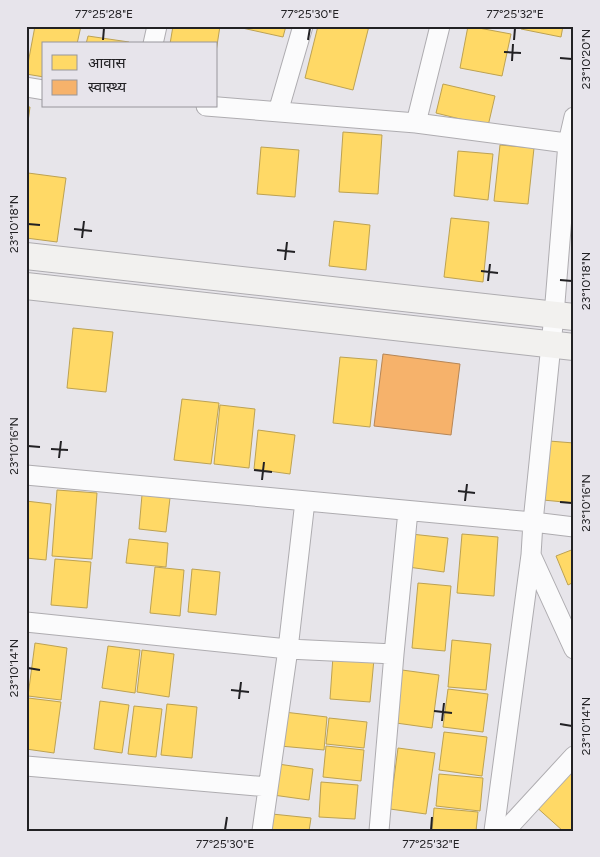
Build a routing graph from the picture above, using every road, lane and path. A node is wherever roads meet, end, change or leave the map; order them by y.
1 (157, 26) edge
2 (303, 26) edge
3 (440, 26) edge
4 (153, 42) edge
5 (26, 88) edge
6 (42, 90) edge
7 (218, 107) edge
8 (278, 112) junction
9 (574, 118) edge
10 (416, 123) junction
11 (571, 144) edge
12 (26, 256) edge
13 (26, 286) edge
14 (564, 316) edge
15 (562, 346) edge
16 (26, 475) edge
17 (305, 501) junction
18 (408, 511) junction
19 (532, 522) junction
20 (574, 528) edge
21 (531, 555) junction
22 (26, 622) edge
23 (288, 649) junction
24 (574, 650) edge
25 (394, 654) junction
26 (574, 756) edge
27 (26, 766) edge
28 (268, 788) junction
29 (262, 831) edge
30 (379, 831) edge
31 (494, 831) edge
32 (505, 831) edge

1 - 4 street
2 - 8 street
3 - 10 street
5 - 6 street
7 - 8 street
8 - 10 street
9 - 11 street
10 - 11 street
11 - 14 street
12 - 14 street
13 - 15 street
14 - 15 street
15 - 19 street
16 - 17 street
17 - 18 street
17 - 23 street
18 - 19 street
18 - 25 street
19 - 20 street
19 - 21 street
21 - 24 street
21 - 31 street
22 - 23 street
23 - 25 street
23 - 28 street
25 - 30 street
26 - 32 street
27 - 28 street
28 - 29 street

